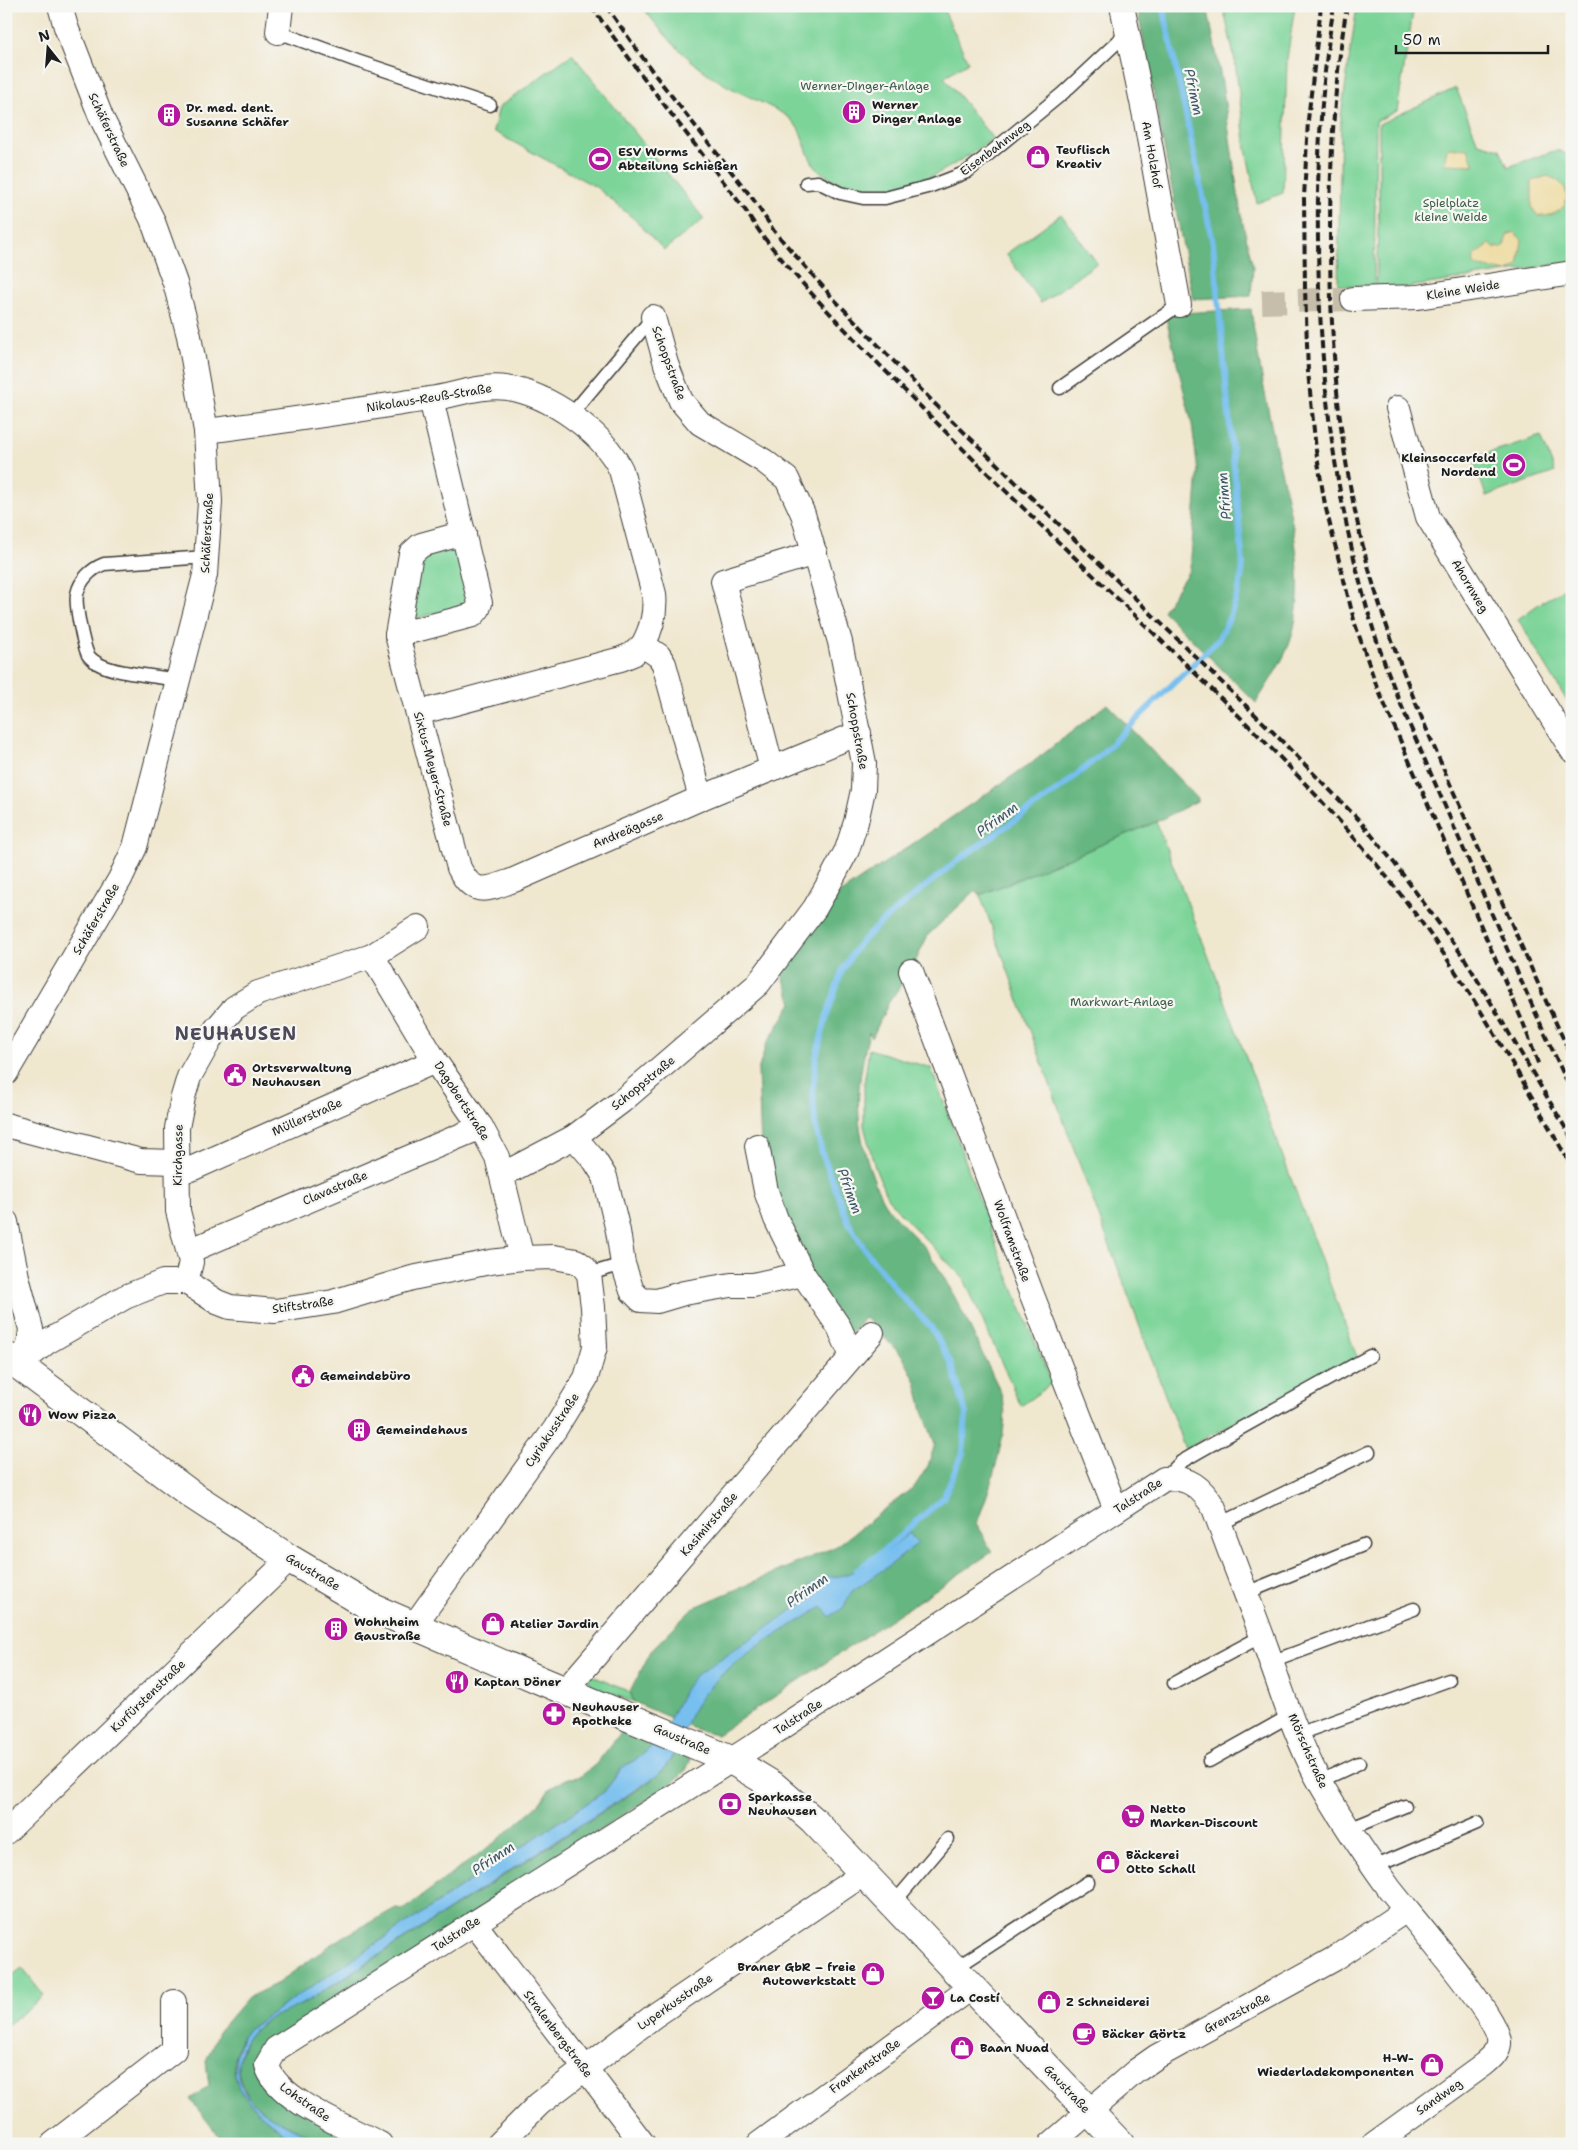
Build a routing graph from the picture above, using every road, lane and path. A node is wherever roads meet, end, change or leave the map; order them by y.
1 (60, 6) edge
2 (281, 6) edge
3 (1122, 6) edge
4 (278, 32) joint
5 (1128, 33) junction
6 (490, 105) dead end
7 (806, 183) dead end
8 (1572, 273) edge
9 (1353, 299) tunnel mouth
10 (1179, 305) joint
11 (653, 317) joint
12 (1060, 388) dead end
13 (431, 399) junction
14 (1398, 408) dead end
15 (570, 416) junction
16 (206, 431) junction
17 (464, 533) junction
18 (815, 553) junction
19 (207, 557) junction
20 (397, 634) junction
21 (643, 645) junction
22 (179, 680) junction
23 (418, 713) junction
24 (859, 733) junction
25 (1572, 750) edge
26 (772, 769) junction
27 (701, 798) junction
28 (484, 890) joint
29 (418, 927) dead end
30 (372, 956) junction
31 (911, 971) dead end
32 (435, 1061) junction
33 (6, 1073) edge
34 (6, 1125) edge
35 (481, 1128) junction
36 (574, 1137) junction
37 (756, 1146) dead end
38 (177, 1166) junction
39 (502, 1175) junction
40 (6, 1222) edge
41 (189, 1251) junction
42 (522, 1258) junction
43 (623, 1264) junction
44 (588, 1274) junction
45 (803, 1274) junction
46 (186, 1282) junction
47 (872, 1333) dead end
48 (852, 1356) junction
49 (1370, 1356) dead end
50 (11, 1367) edge
51 (1369, 1452) dead end
52 (1164, 1479) junction
53 (1116, 1510) junction
54 (1220, 1524) junction
55 (1362, 1544) dead end
56 (290, 1559) junction
57 (1246, 1593) junction
58 (1414, 1609) dead end
59 (413, 1627) junction
60 (1262, 1636) junction
61 (1271, 1662) junction
62 (1449, 1680) dead end
63 (1174, 1684) dead end
64 (565, 1691) junction
65 (1294, 1724) junction
66 (731, 1760) junction
67 (1209, 1761) dead end
68 (1359, 1764) dead end
69 (1320, 1781) junction
70 (1404, 1806) dead end
71 (1477, 1823) dead end
72 (1350, 1830) junction
73 (6, 1832) edge
74 (948, 1839) dead end
75 (1374, 1868) junction
76 (863, 1874) junction
77 (1088, 1882) dead end
78 (892, 1905) junction
79 (1406, 1910) junction
80 (474, 1923) junction
81 (963, 1978) junction
82 (174, 2002) dead end
83 (1499, 2044) joint
84 (267, 2065) joint
85 (584, 2069) junction
86 (1089, 2112) junction
87 (54, 2144) edge
88 (380, 2144) edge
89 (499, 2144) edge
90 (643, 2144) edge
91 (759, 2144) edge
92 (1051, 2144) edge
93 (1120, 2144) edge
94 (1374, 2144) edge

1 - 16 street, Schäferstraße
2 - 4 street
3 - 5 street, Am Holzhof
4 - 6 lane
5 - 7 lane, Eisenbahnweg
5 - 10 street, Am Holzhof
8 - 9 street, Kleine Weide
10 - 12 lane
11 - 15 lane
11 - 18 street, Schoppstraße
13 - 15 street, Nikolaus-Reuß-Straße
13 - 16 street, Nikolaus-Reuß-Straße
13 - 17 street
14 - 25 street, Ahornweg
15 - 21 street, Nikolaus-Reuß-Straße
16 - 19 street, Schäferstraße
17 - 20 street, Sixtus-Meyer-Straße
17 - 20 street
18 - 24 street, Schoppstraße
18 - 26 street
19 - 22 street, Schäferstraße
19 - 22 lane
20 - 23 street, Sixtus-Meyer-Straße
21 - 23 street
21 - 27 street
22 - 33 street, Schäferstraße
23 - 28 street, Sixtus-Meyer-Straße
24 - 26 street, Andreägasse
24 - 36 street, Schoppstraße
26 - 27 street, Andreägasse
27 - 28 street, Andreägasse
29 - 30 street
30 - 32 street, Dagobertstraße
30 - 38 street, Kirchgasse
31 - 53 street, Wolframstraße
32 - 35 street, Dagobertstraße
32 - 38 street, Müllerstraße
34 - 38 street, Müllerstraße
35 - 39 street, Dagobertstraße
35 - 41 street, Clavastraße
36 - 39 street, Schoppstraße
36 - 43 street
37 - 45 street
38 - 41 street, Kirchgasse
39 - 42 street, Dagobertstraße
40 - 50 street
41 - 46 street, Kirchgasse
42 - 44 street
42 - 46 street, Stiftstraße
43 - 44 lane
43 - 45 street
44 - 59 street, Cyriakusstraße
45 - 48 street
46 - 50 street
47 - 48 street, Kasimirstraße
48 - 64 street, Kasimirstraße
49 - 52 lane, Talstraße
50 - 56 main road, Gaustraße
51 - 54 lane
52 - 53 street, Talstraße
52 - 54 street, Mörschstraße
53 - 66 street, Talstraße
54 - 57 street, Mörschstraße
55 - 57 lane
56 - 59 main road, Gaustraße
56 - 73 street, Kurfürstenstraße
57 - 60 street, Mörschstraße
58 - 61 lane
59 - 64 main road, Gaustraße
60 - 61 street, Mörschstraße
60 - 63 lane
61 - 65 street, Mörschstraße
62 - 65 lane
64 - 66 main road, Gaustraße
65 - 67 lane
65 - 69 street, Mörschstraße
66 - 76 main road, Gaustraße
66 - 80 street, Talstraße
68 - 69 lane
69 - 72 street, Mörschstraße
70 - 72 lane
71 - 75 lane
72 - 75 street, Mörschstraße
74 - 78 lane
75 - 79 street, Mörschstraße
76 - 78 main road, Gaustraße
76 - 85 street, Luperkusstraße
77 - 81 lane
78 - 81 main road, Gaustraße
79 - 83 street, Mörschstraße
79 - 86 street, Grenzstraße
80 - 84 street, Talstraße
80 - 85 street, Stralenbergstraße
81 - 86 main road, Gaustraße
81 - 91 street, Frankenstraße
82 - 87 street
83 - 94 street, Sandweg
84 - 88 street, Lohstraße
85 - 89 street, Luperkusstraße
85 - 90 street, Stralenbergstraße
86 - 92 street, Grenzstraße
86 - 93 main road, Gaustraße

